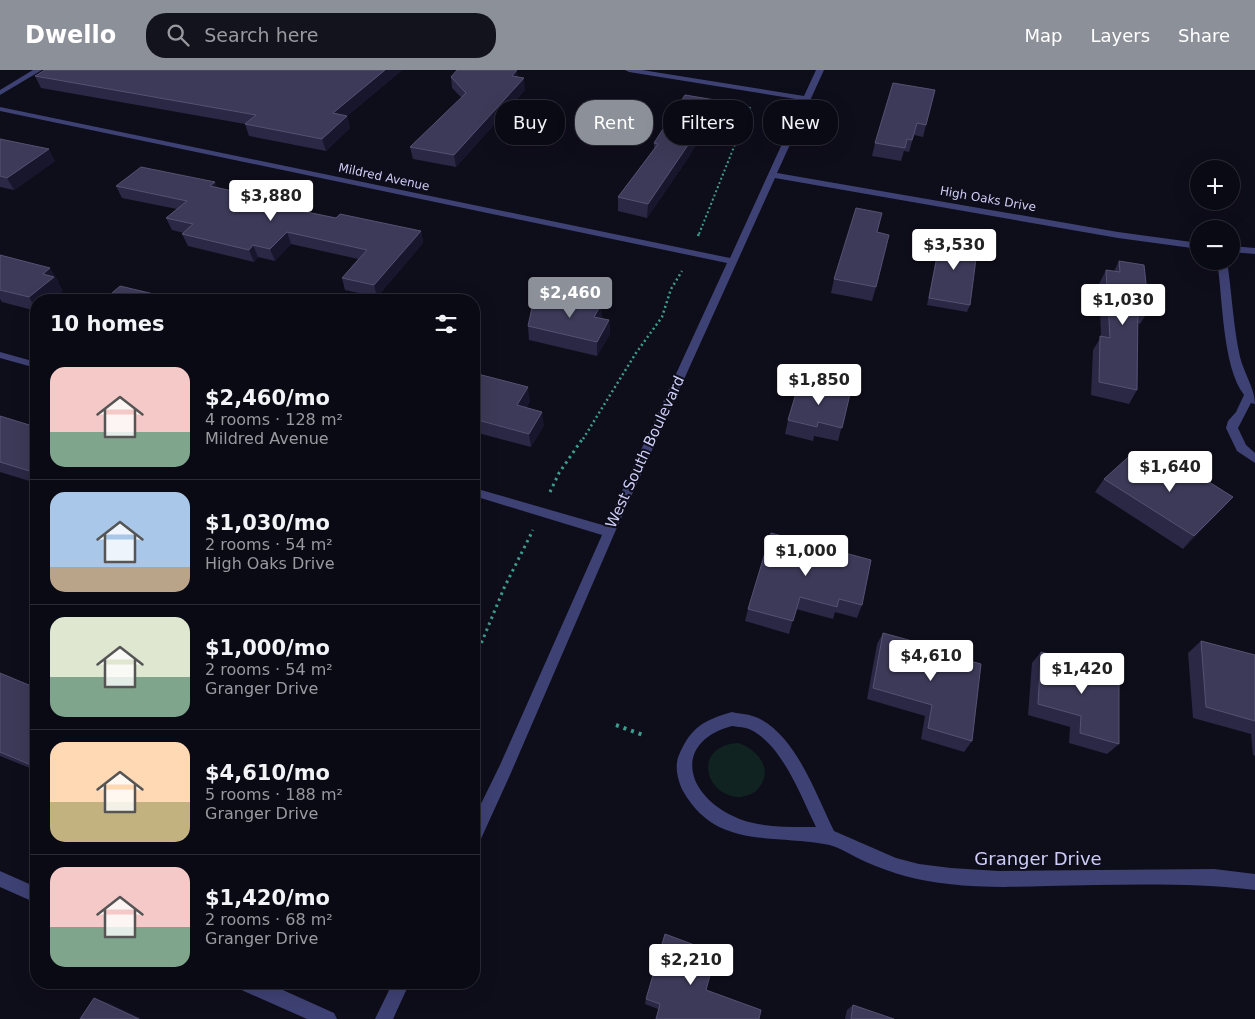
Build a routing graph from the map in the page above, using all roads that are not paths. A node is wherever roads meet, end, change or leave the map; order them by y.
1 (38, 70) edge
2 (629, 70) edge
3 (820, 70) edge
4 (0, 93) edge
5 (807, 99) junction
6 (0, 109) edge
7 (772, 175) junction
8 (1190, 245) edge
9 (1240, 250) edge
10 (1255, 251) edge
11 (733, 261) junction
12 (1223, 270) edge
13 (0, 355) edge
14 (30, 363) edge
15 (1252, 398) edge
16 (1255, 459) edge
17 (480, 494) edge
18 (609, 532) junction
19 (480, 822) edge
20 (828, 837) junction
21 (0, 879) edge
22 (1255, 882) edge
23 (30, 892) edge
24 (259, 989) edge
25 (399, 989) edge
26 (328, 1019) edge
27 (384, 1019) edge

1 - 4 street
2 - 5 street
3 - 5 street, West South Boulevard
5 - 7 street, West South Boulevard
6 - 11 street, Mildred Avenue
7 - 8 street, High Oaks Drive
7 - 11 street, West South Boulevard
9 - 10 street
11 - 18 street, West South Boulevard
12 - 15 street
13 - 14 street
15 - 16 street
17 - 18 street
18 - 19 street, West South Boulevard
20 - 20 street, Granger Drive
20 - 22 street, Granger Drive
21 - 23 street
24 - 26 street
25 - 27 street

